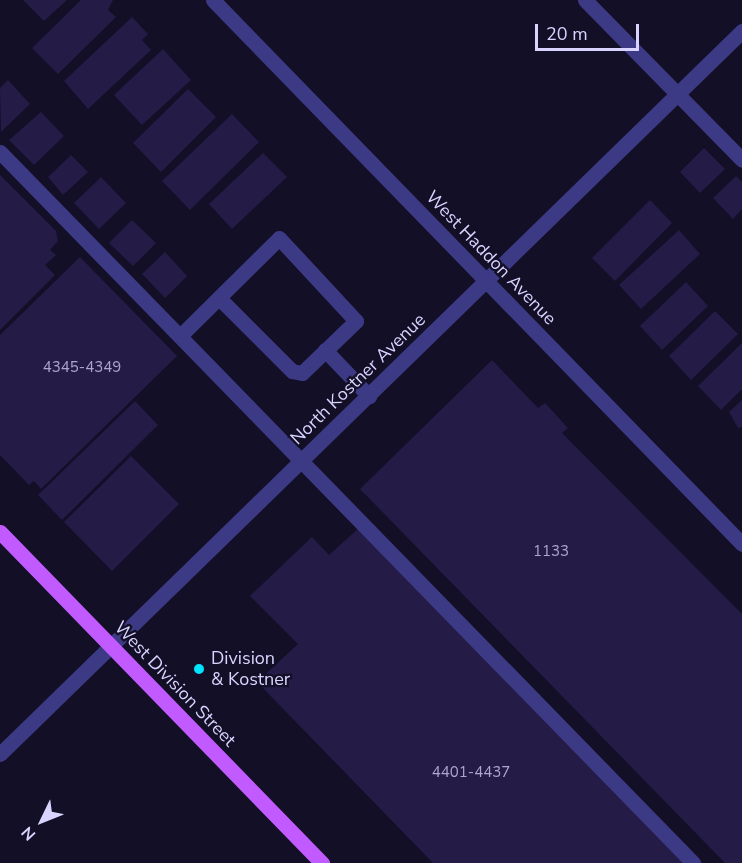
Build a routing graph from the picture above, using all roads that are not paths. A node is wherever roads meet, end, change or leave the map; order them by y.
1 (213, 0) edge
2 (585, 0) edge
3 (742, 31) edge
4 (678, 93) junction
5 (0, 152) edge
6 (742, 160) edge
7 (486, 281) junction
8 (219, 298) junction
9 (180, 336) junction
10 (326, 350) junction
11 (369, 396) junction
12 (300, 462) junction
13 (0, 532) edge
14 (742, 544) edge
15 (111, 646) junction
16 (0, 754) edge
17 (322, 863) edge
18 (693, 863) edge

1 - 7 street, West Haddon Avenue
2 - 4 street
3 - 4 street, North Kostner Avenue
4 - 6 street
4 - 7 street, North Kostner Avenue
5 - 9 street
7 - 11 street, North Kostner Avenue
7 - 14 street, West Haddon Avenue
8 - 9 street
8 - 10 street
8 - 10 street
9 - 12 street
10 - 11 street
11 - 12 street, North Kostner Avenue
12 - 15 street, North Kostner Avenue
12 - 18 street
13 - 15 main road, West Division Street
15 - 16 street, North Kostner Avenue
15 - 17 main road, West Division Street

